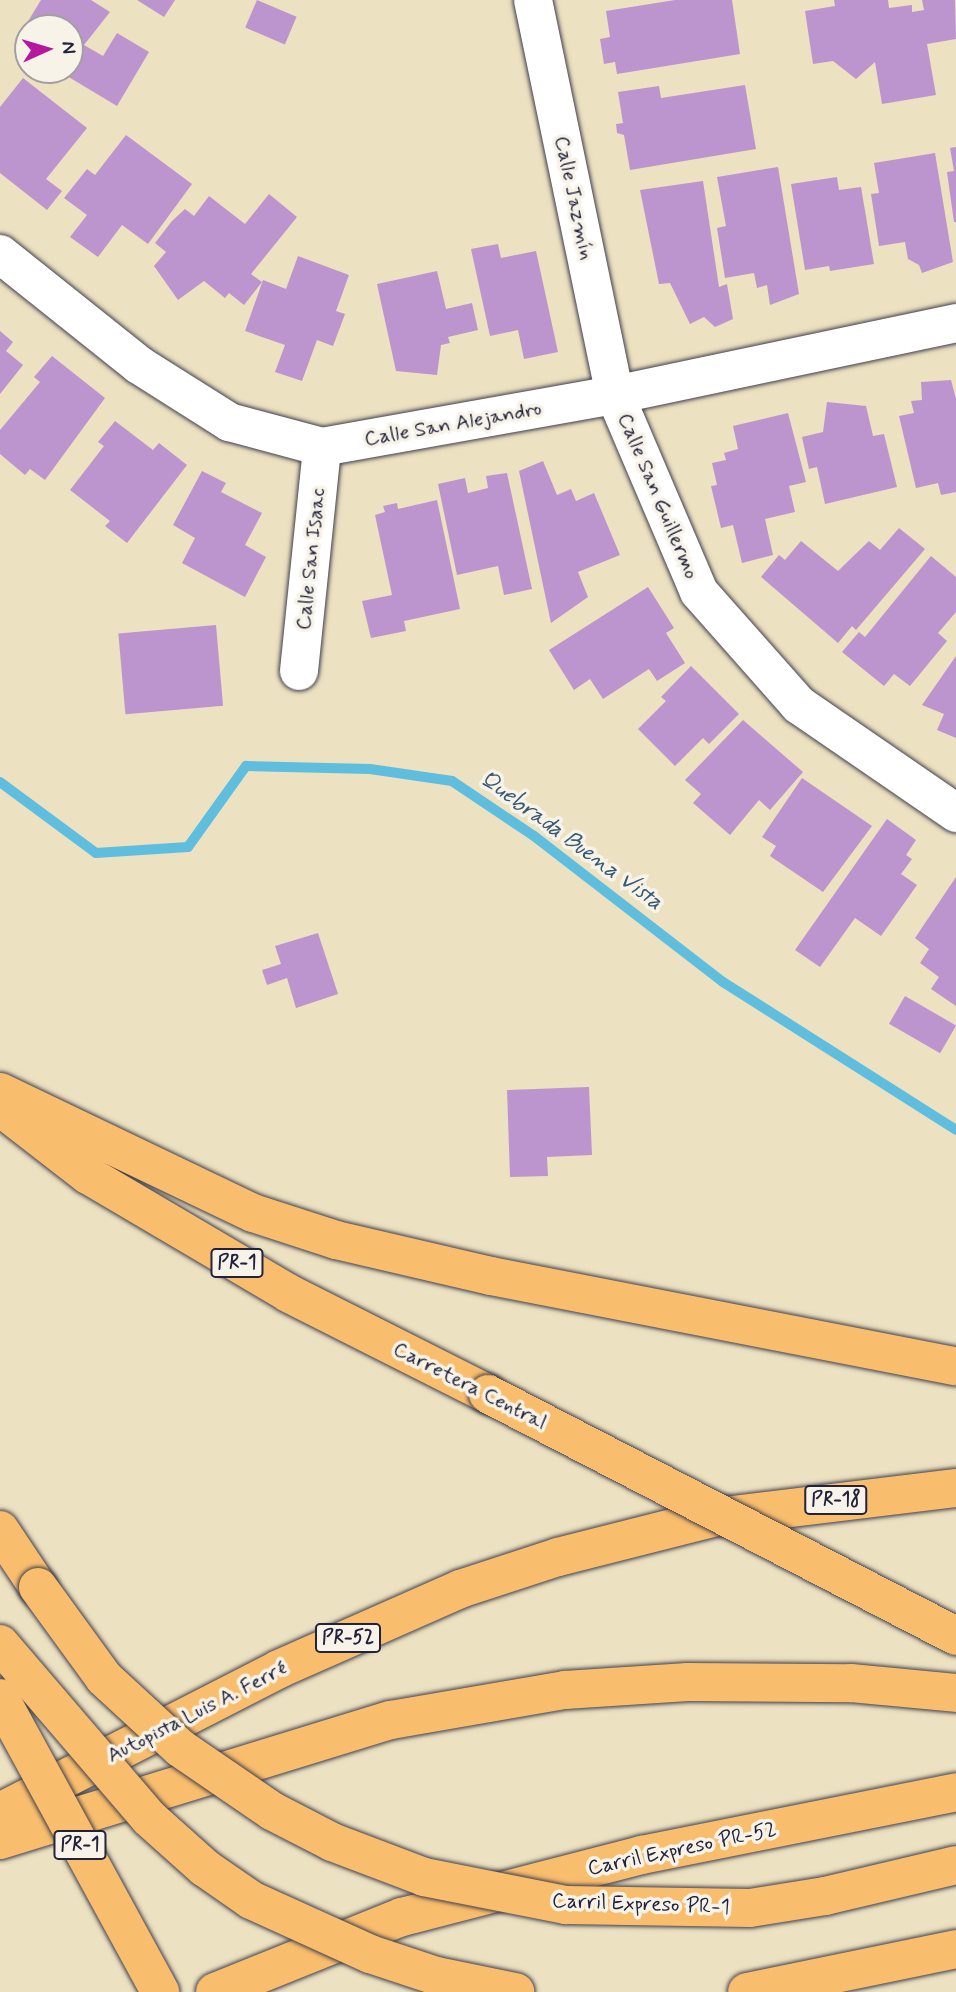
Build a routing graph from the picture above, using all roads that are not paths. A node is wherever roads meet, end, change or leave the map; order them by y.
1 (533, 0) edge
2 (0, 254) edge
3 (956, 323) edge
4 (615, 395) junction
5 (323, 447) junction
6 (299, 671) dead end
7 (956, 813) edge
8 (0, 1093) edge
9 (0, 1107) edge
10 (956, 1366) edge
11 (956, 1488) edge
12 (716, 1517) joint
13 (0, 1530) edge
14 (956, 1636) edge
15 (0, 1644) edge
16 (956, 1693) edge
17 (0, 1698) edge
18 (956, 1792) edge
19 (0, 1812) edge
20 (0, 1840) edge
21 (956, 1865) edge
22 (956, 1949) edge
23 (160, 1992) edge
24 (215, 1992) edge
25 (516, 1992) edge
26 (747, 1992) edge

1 - 4 street, Calle Jazmín
2 - 5 street, Calle San Alejandro
3 - 4 street, Calle San Alejandro
4 - 5 street, Calle San Alejandro
4 - 7 street, Calle San Guillermo
5 - 6 street, Calle San Isaac
8 - 10 highway
9 - 14 highway, Carretera Central / PR-1, bridge
11 - 12 highway, PR-18
12 - 19 highway, Autopista Luis A. Ferré / PR-52
13 - 21 highway, Carril Expreso PR-1, bridge
15 - 25 highway, bridge
16 - 20 highway
17 - 23 highway, PR-1, bridge
18 - 24 highway, Carril Expreso PR-52
22 - 26 highway

